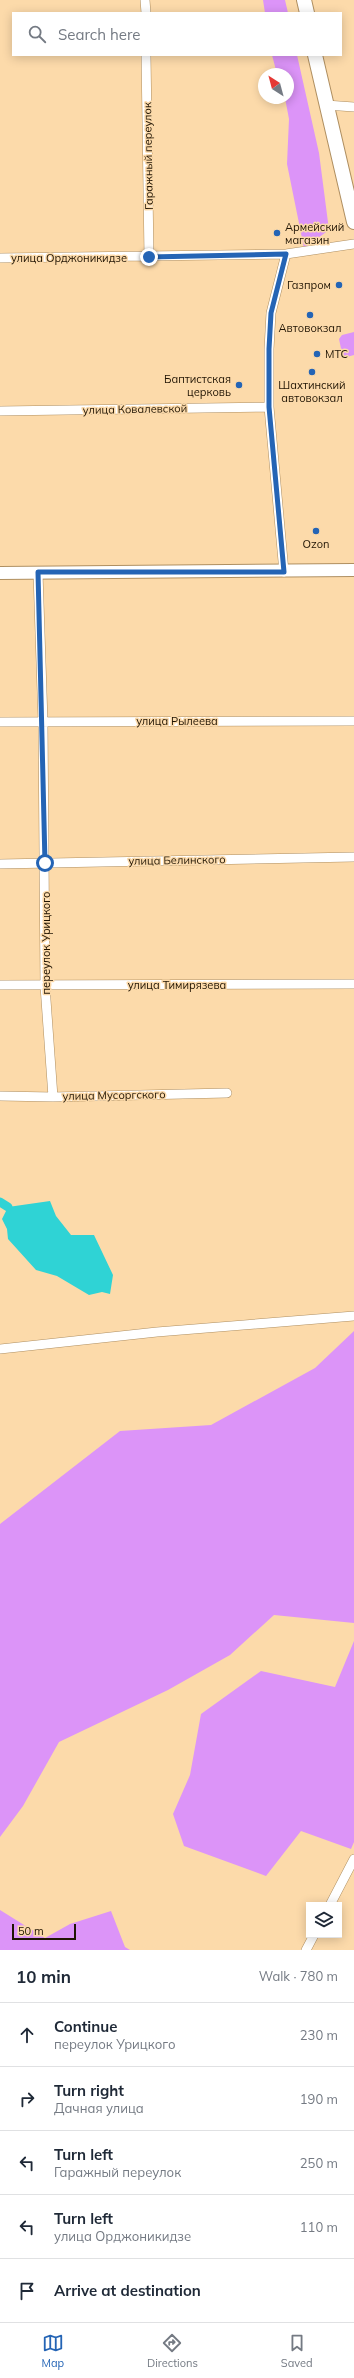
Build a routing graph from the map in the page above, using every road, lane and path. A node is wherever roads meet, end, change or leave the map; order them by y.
1 (145, 0) edge
2 (304, 0) edge
3 (146, 12) edge
4 (307, 12) edge
5 (146, 56) edge
6 (315, 56) edge
7 (326, 105) junction
8 (354, 107) edge
9 (354, 222) edge
10 (354, 244) edge
11 (286, 254) junction
12 (149, 257) junction
13 (0, 258) edge
14 (269, 407) junction
15 (0, 411) edge
16 (354, 570) edge
17 (38, 572) junction
18 (284, 572) junction
19 (0, 573) edge
20 (354, 721) edge
21 (0, 722) edge
22 (43, 722) junction
23 (354, 856) edge
24 (45, 863) junction
25 (0, 864) edge
26 (354, 984) edge
27 (0, 986) edge
28 (45, 986) junction
29 (227, 1092) dead end
30 (0, 1096) edge
31 (53, 1097) junction
32 (354, 1316) edge
33 (0, 1349) edge
34 (354, 1859) edge
35 (332, 1902) edge
36 (312, 1938) edge
37 (306, 1950) edge

1 - 3 street
2 - 4 main road
5 - 12 street, Гаражный переулок
6 - 7 main road
7 - 8 street
7 - 9 main road
10 - 11 street, улица Орджоникидзе
11 - 12 street, улица Орджоникидзе
11 - 14 street
12 - 13 street, улица Орджоникидзе
14 - 15 street, улица Ковалевской
14 - 18 street
16 - 18 street
17 - 18 street
17 - 19 street
17 - 22 street, переулок Урицкого
20 - 22 street, улица Рылеева
21 - 22 street, улица Рылеева
22 - 24 street, переулок Урицкого
23 - 24 street, улица Белинского
24 - 25 street, улица Белинского
24 - 28 street, переулок Урицкого
26 - 28 street, улица Тимирязева
27 - 28 street, улица Тимирязева
28 - 31 street, переулок Урицкого
29 - 31 street, улица Мусоргского
30 - 31 street, улица Мусоргского
32 - 33 street
34 - 35 street
36 - 37 street

